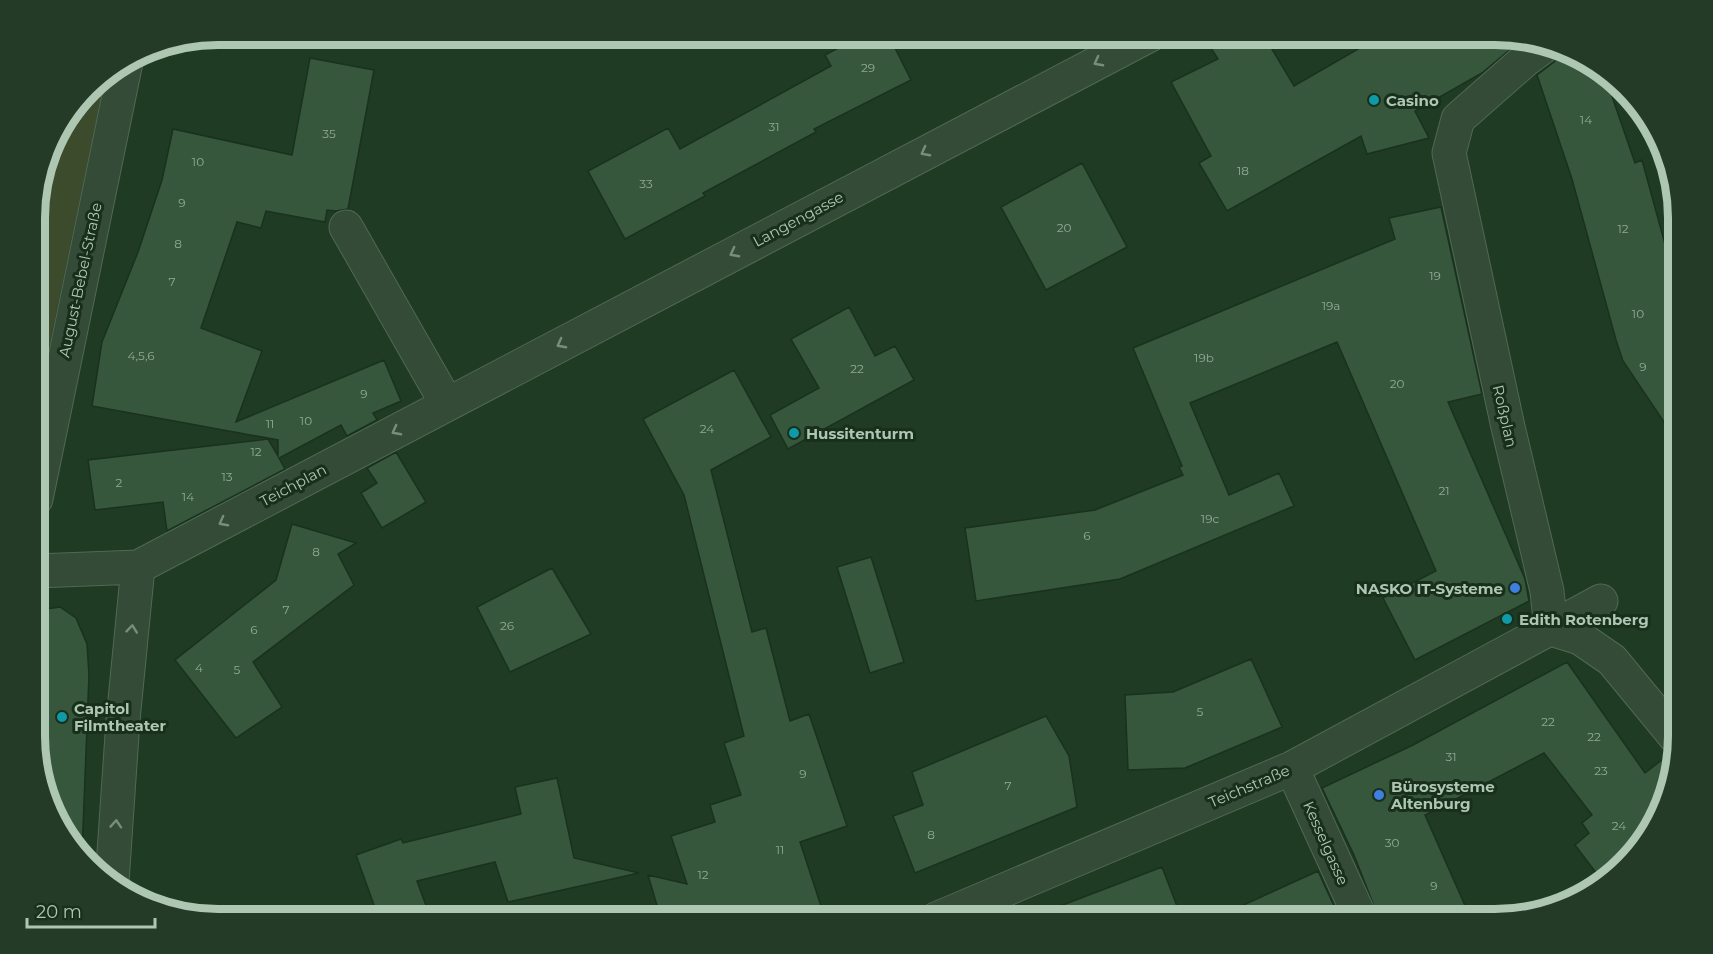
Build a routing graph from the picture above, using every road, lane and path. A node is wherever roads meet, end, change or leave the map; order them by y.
1 (1129, 45) edge
2 (1534, 54) edge
3 (124, 73) edge
4 (346, 227) dead end
5 (447, 404) junction
6 (45, 455) edge
7 (138, 567) junction
8 (45, 571) edge
9 (1601, 601) dead end
10 (1551, 629) junction
11 (1668, 728) edge
12 (1292, 768) junction
13 (113, 873) edge
14 (960, 909) edge
15 (1356, 909) edge

1 -> 5 street, Langengasse
2 - 10 street, Roßplan
3 - 6 street, August-Bebel-Straße
4 - 5 street
5 -> 7 street, Teichplan
7 - 8 street, Teichplan
13 -> 7 street
9 - 10 street, Teichstraße
10 - 11 street
10 - 12 street, Teichstraße
12 - 14 street, Teichstraße
12 - 15 street, Kesselgasse

